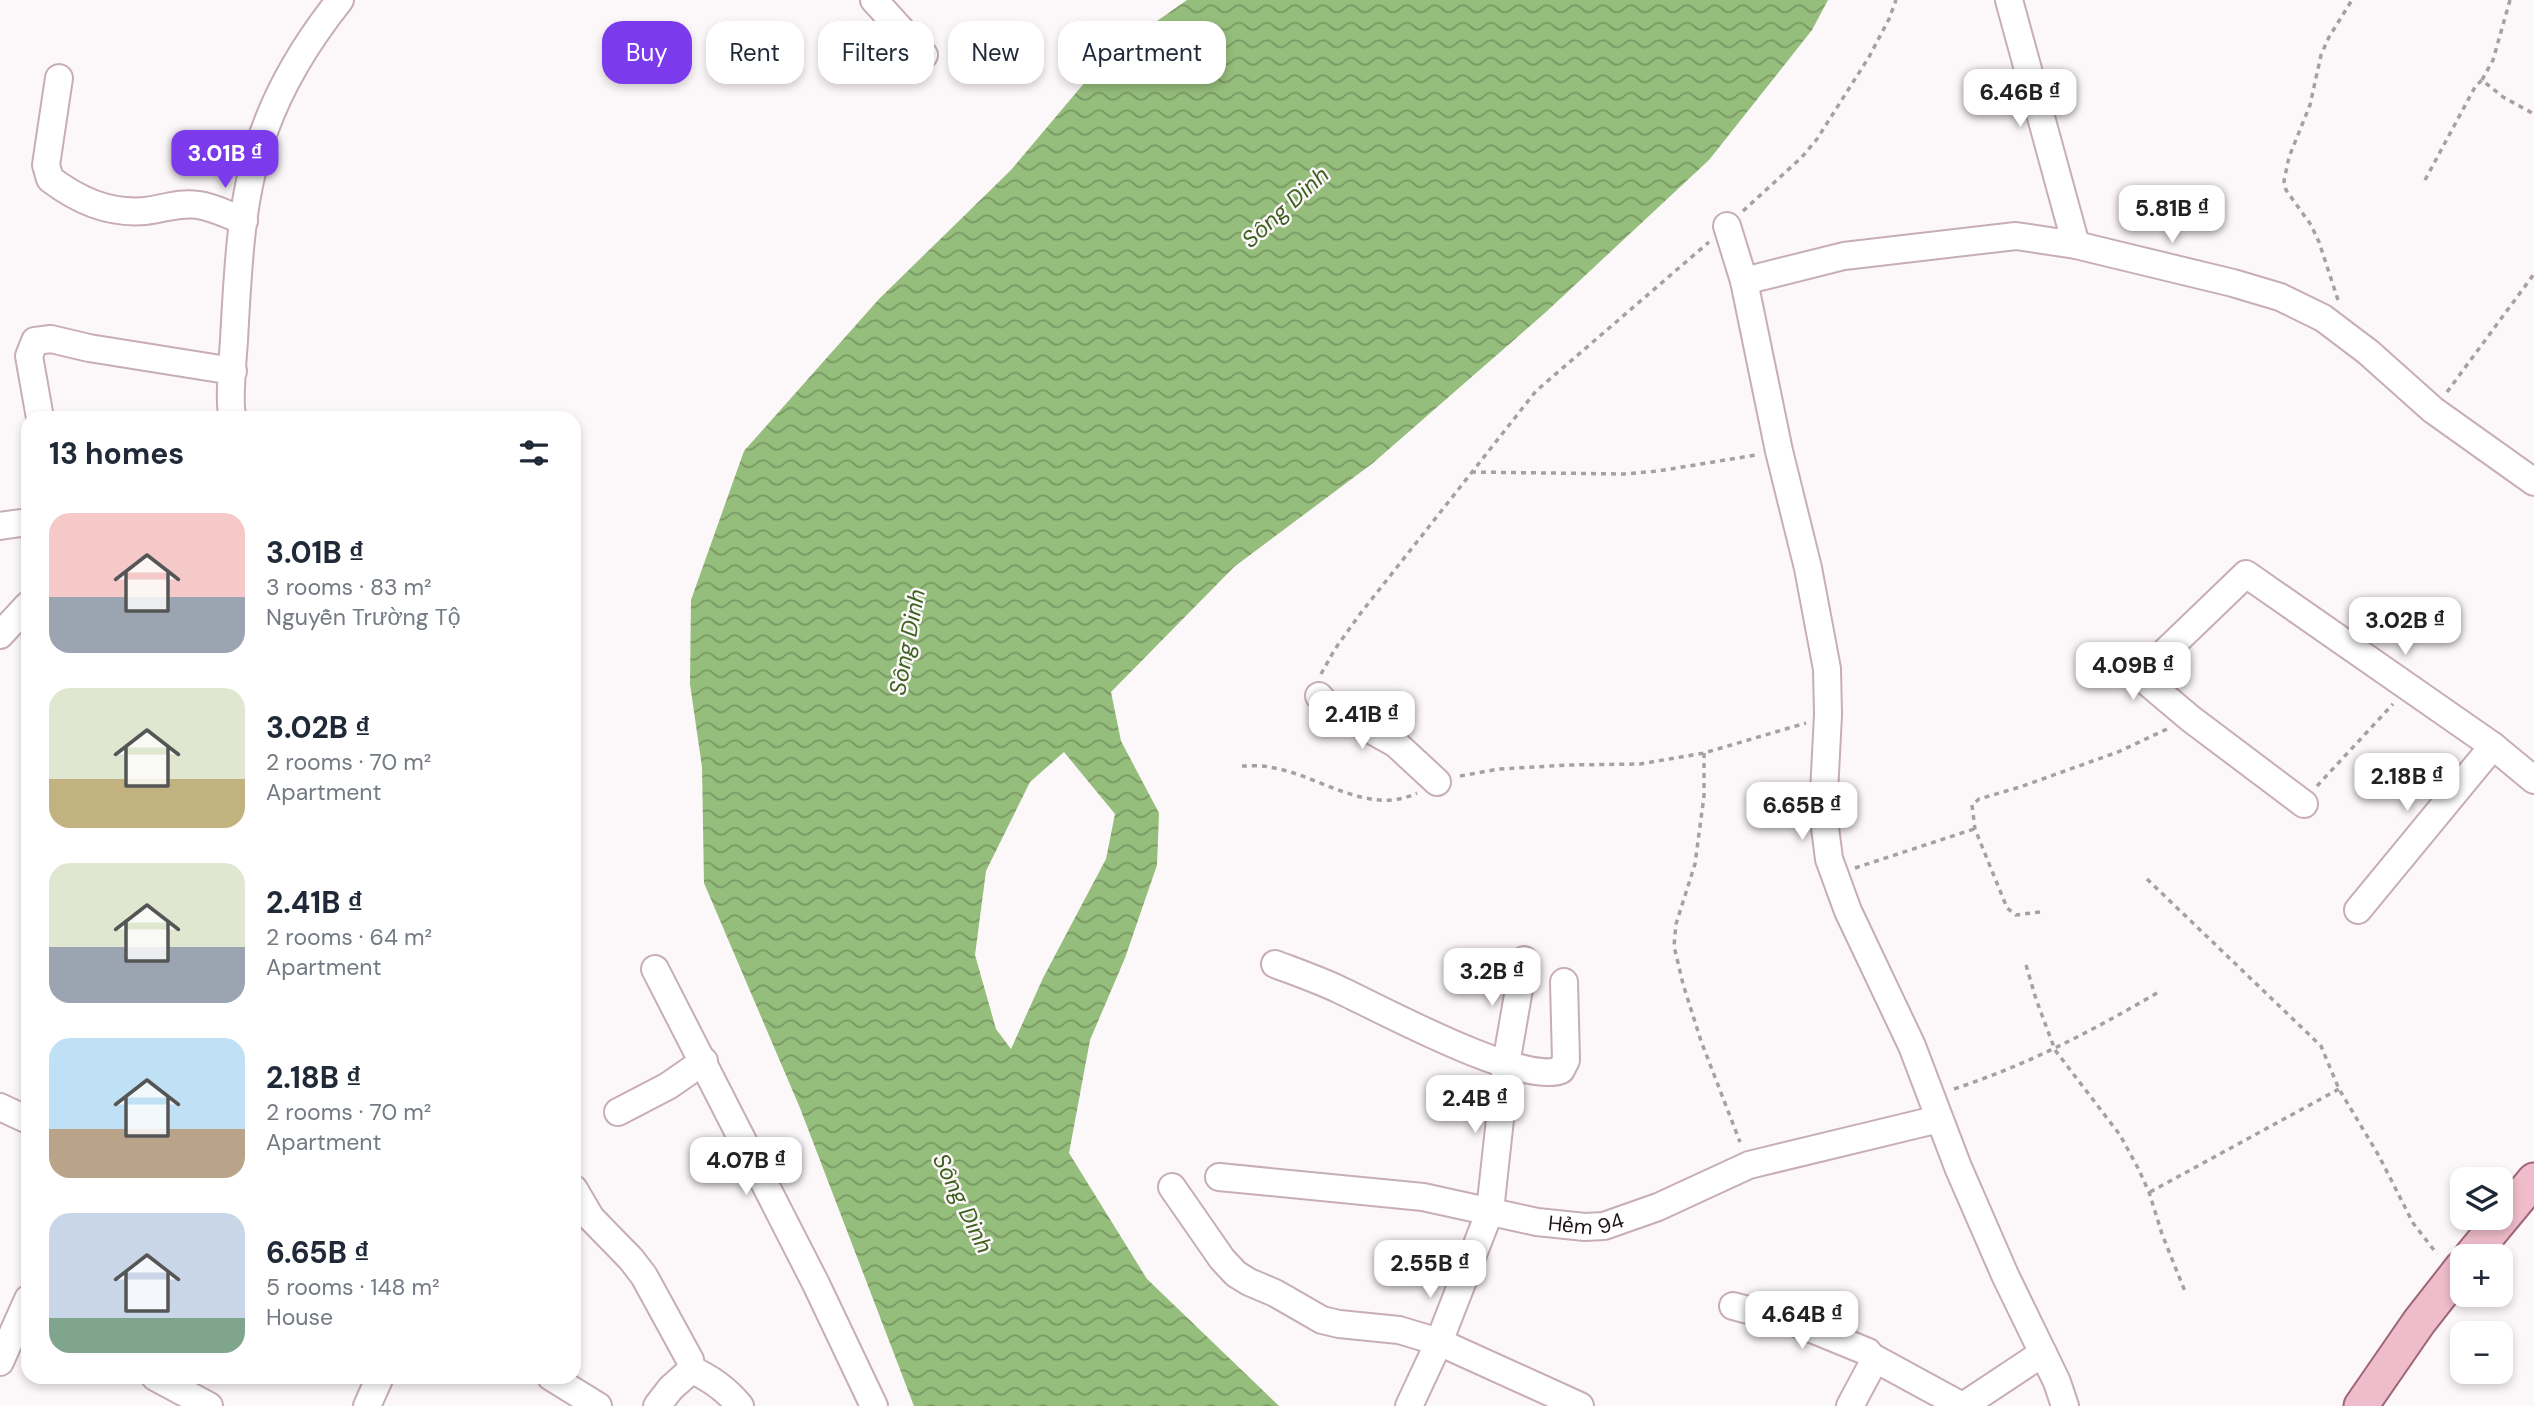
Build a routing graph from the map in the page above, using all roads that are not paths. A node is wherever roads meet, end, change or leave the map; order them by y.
1 (874, 0) edge
2 (2009, 0) edge
3 (332, 3) edge
4 (893, 21) edge
5 (59, 78) dead end
6 (244, 221) junction
7 (1727, 226) road end
8 (2076, 245) junction
9 (1744, 281) junction
10 (233, 372) junction
11 (39, 411) edge
12 (232, 411) edge
13 (2534, 482) edge
14 (21, 523) edge
15 (0, 526) edge
16 (21, 612) edge
17 (0, 635) edge
18 (1319, 696) road end
19 (2493, 747) junction
20 (2534, 780) edge
21 (1437, 782) road end
22 (2304, 804) road end
23 (2358, 910) dead end
24 (1524, 960) dead end
25 (1275, 964) dead end
26 (655, 969) dead end
27 (1564, 982) dead end
28 (704, 1061) junction
29 (1506, 1064) junction
30 (0, 1107) edge
31 (1935, 1107) junction
32 (618, 1112) dead end
33 (21, 1117) edge
34 (1219, 1177) dead end
35 (2534, 1180) edge
36 (1172, 1187) dead end
37 (581, 1201) edge
38 (1490, 1211) junction
39 (2482, 1244) edge
40 (2450, 1283) edge
41 (1733, 1306) dead end
42 (21, 1318) edge
43 (1439, 1342) junction
44 (2043, 1353) junction
45 (1872, 1357) junction
46 (0, 1362) edge
47 (691, 1369) junction
48 (168, 1384) edge
49 (377, 1384) edge
50 (562, 1384) edge
51 (209, 1406) edge
52 (366, 1406) edge
53 (598, 1406) edge
54 (657, 1406) edge
55 (740, 1406) edge
56 (874, 1406) edge
57 (1409, 1406) edge
58 (1580, 1406) edge
59 (1850, 1406) edge
60 (1962, 1406) edge
61 (2065, 1406) edge
62 (2361, 1406) edge

1 - 4 street
2 - 8 street
3 - 6 street
5 - 6 street
6 - 10 street
7 - 9 street
8 - 9 street
8 - 13 street
9 - 31 street
10 - 11 street
10 - 12 street
14 - 15 street
16 - 17 street
18 - 21 street
19 - 20 street
19 - 22 street
19 - 23 street
24 - 29 street
25 - 29 street
26 - 28 street
27 - 29 street
28 - 32 street
28 - 56 street
29 - 38 street
30 - 33 street
31 - 38 street, Hẻm 94
31 - 44 street
34 - 38 street, Hẻm 94
35 - 39 main road
36 - 43 street
37 - 47 street
38 - 43 street
40 - 62 main road
41 - 45 street
42 - 46 street
43 - 57 street
43 - 58 street
44 - 60 street
44 - 61 street
45 - 59 street
45 - 60 street
47 - 54 street
47 - 55 street
48 - 51 street
49 - 52 street
50 - 53 street

